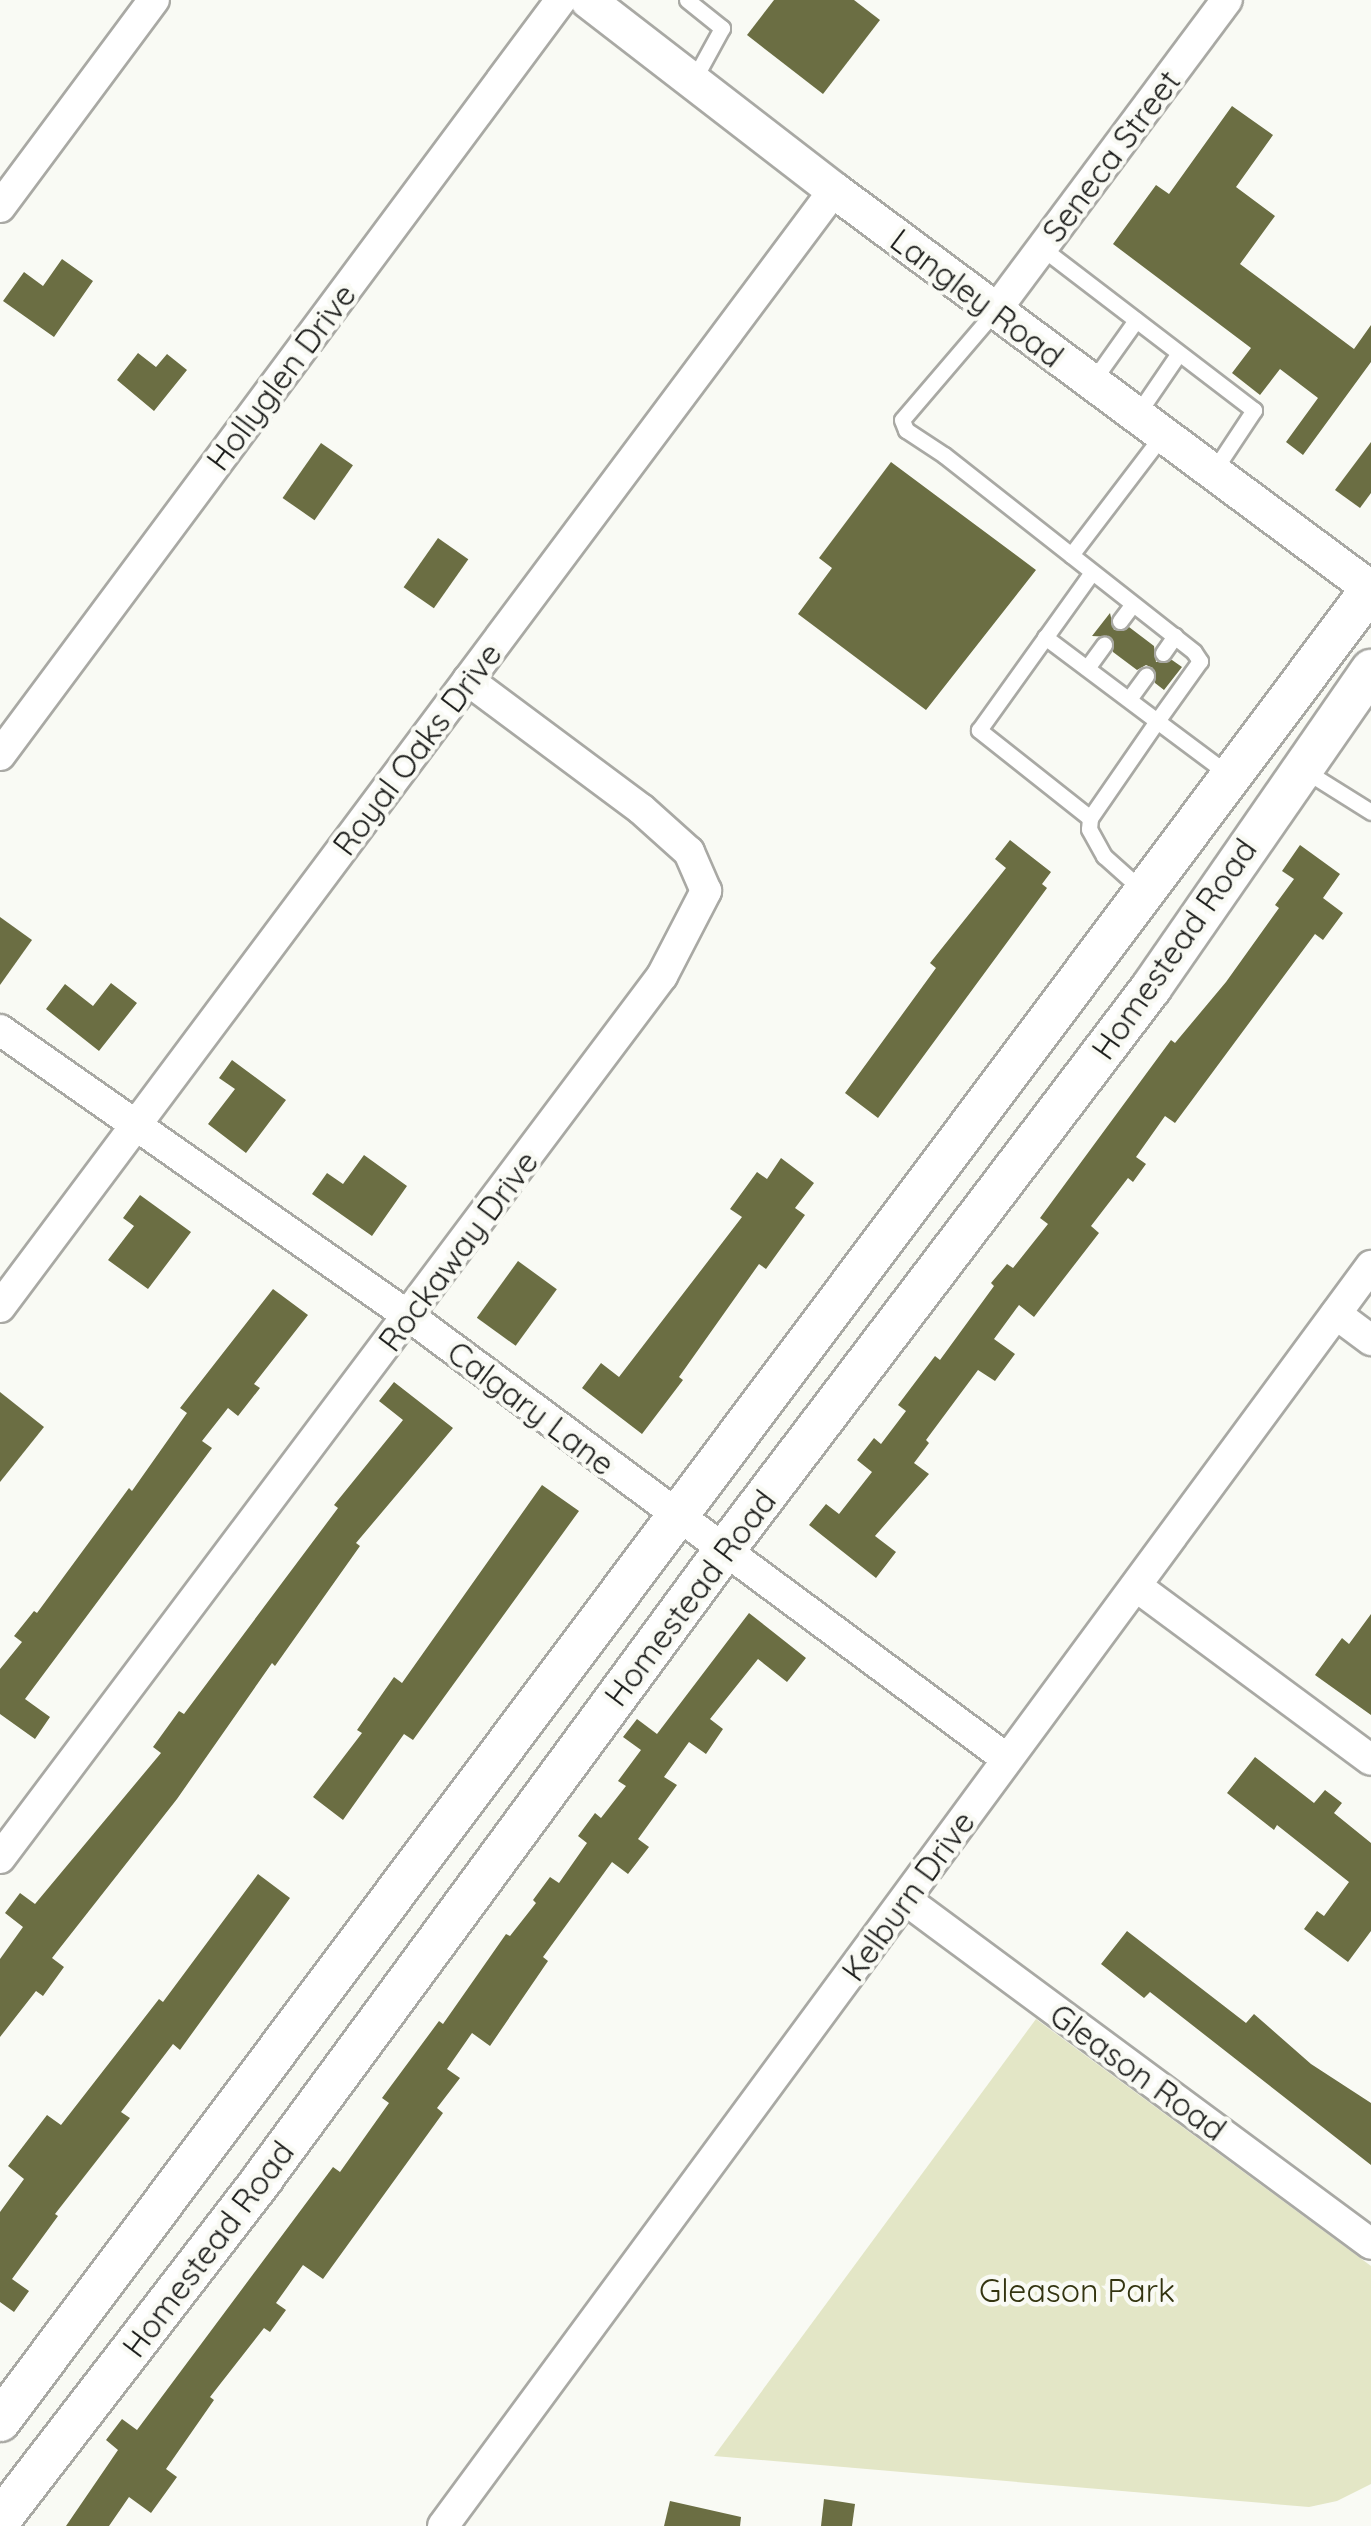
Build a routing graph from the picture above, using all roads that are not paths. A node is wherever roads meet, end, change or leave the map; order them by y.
1 (154, 0) edge
2 (561, 0) edge
3 (588, 0) edge
4 (687, 0) edge
5 (1226, 0) edge
6 (693, 82) junction
7 (834, 190) junction
8 (0, 207) edge
9 (1042, 248) junction
10 (995, 311) junction
11 (1136, 320) junction
12 (1179, 353) junction
13 (1090, 384) junction
14 (1148, 427) junction
15 (1212, 474) junction
16 (1071, 555) junction
17 (1092, 572) junction
18 (1371, 589) edge
19 (1133, 604) junction
20 (1120, 621) dead end
21 (1175, 636) junction
22 (1045, 638) junction
23 (1104, 645) dead end
24 (1162, 652) dead end
25 (1087, 668) junction
26 (1371, 670) edge
27 (1146, 676) dead end
28 (468, 680) junction
29 (1129, 699) junction
30 (1157, 720) junction
31 (0, 755) edge
32 (1300, 768) junction
33 (1231, 777) junction
34 (1371, 812) edge
35 (1090, 818) junction
36 (1144, 892) junction
37 (1102, 949) junction
38 (1151, 988) junction
39 (0, 1030) edge
40 (138, 1124) junction
41 (939, 1167) junction
42 (989, 1203) junction
43 (1371, 1266) edge
44 (0, 1308) edge
45 (1336, 1314) junction
46 (409, 1316) junction
47 (1371, 1340) edge
48 (677, 1517) junction
49 (723, 1552) junction
50 (1136, 1586) junction
51 (1008, 1759) junction
52 (1371, 1760) edge
53 (0, 1858) edge
54 (415, 1865) junction
55 (906, 1900) junction
56 (467, 1902) junction
57 (208, 2139) junction
58 (263, 2178) junction
59 (1371, 2244) edge
60 (3, 2416) edge
61 (55, 2448) junction
62 (0, 2520) edge
63 (443, 2526) edge

1 - 8 street
2 - 31 street, Hollyglen Drive
3 - 6 street, Langley Road
4 - 6 lane
5 - 9 street, Seneca Street
6 - 7 street, Langley Road
7 - 10 street, Langley Road
7 - 28 street, Royal Oaks Drive
9 - 10 street, Seneca Street
9 - 11 lane
10 - 13 street, Langley Road
10 - 16 lane
11 - 12 lane
11 - 13 lane
12 - 14 lane
12 - 15 lane
13 - 14 street, Langley Road
14 - 15 street, Langley Road
14 - 16 lane
15 - 18 street, Langley Road
16 - 17 lane
17 - 19 lane
17 - 22 lane
18 - 33 main road, Homestead Road
19 - 20 lane
19 - 21 lane
21 - 24 lane
21 - 30 lane
22 - 25 lane
22 - 35 lane
23 - 25 lane
25 - 29 lane
26 - 32 main road, Homestead Road
27 - 29 lane
28 - 40 street, Royal Oaks Drive
28 - 46 street, Rockaway Drive
29 - 30 lane
30 - 33 lane
30 - 35 lane
32 - 34 lane
32 - 38 main road, Homestead Road
33 - 36 main road, Homestead Road
35 - 36 lane
36 - 37 main road, Homestead Road
37 - 38 main road
37 - 41 main road, Homestead Road
38 - 42 main road, Homestead Road
39 - 40 street, Calgary Lane
40 - 44 street, Royal Oaks Drive
40 - 46 street, Calgary Lane
41 - 42 main road
41 - 48 main road, Homestead Road
42 - 49 main road, Homestead Road
43 - 45 street, Kelburn Drive
45 - 47 street
45 - 50 street, Kelburn Drive
46 - 48 street, Calgary Lane
46 - 53 street, Rockaway Drive
48 - 49 street, Calgary Lane
48 - 54 main road, Homestead Road
49 - 51 street, Calgary Lane
49 - 56 main road, Homestead Road
50 - 51 street, Kelburn Drive
50 - 52 street
51 - 55 street, Kelburn Drive
54 - 56 main road
54 - 57 main road, Homestead Road
55 - 59 street, Gleason Road
55 - 63 street, Kelburn Drive
56 - 58 main road, Homestead Road
57 - 58 main road
57 - 60 main road, Homestead Road
58 - 61 main road, Homestead Road
60 - 61 main road
61 - 62 main road, Homestead Road

